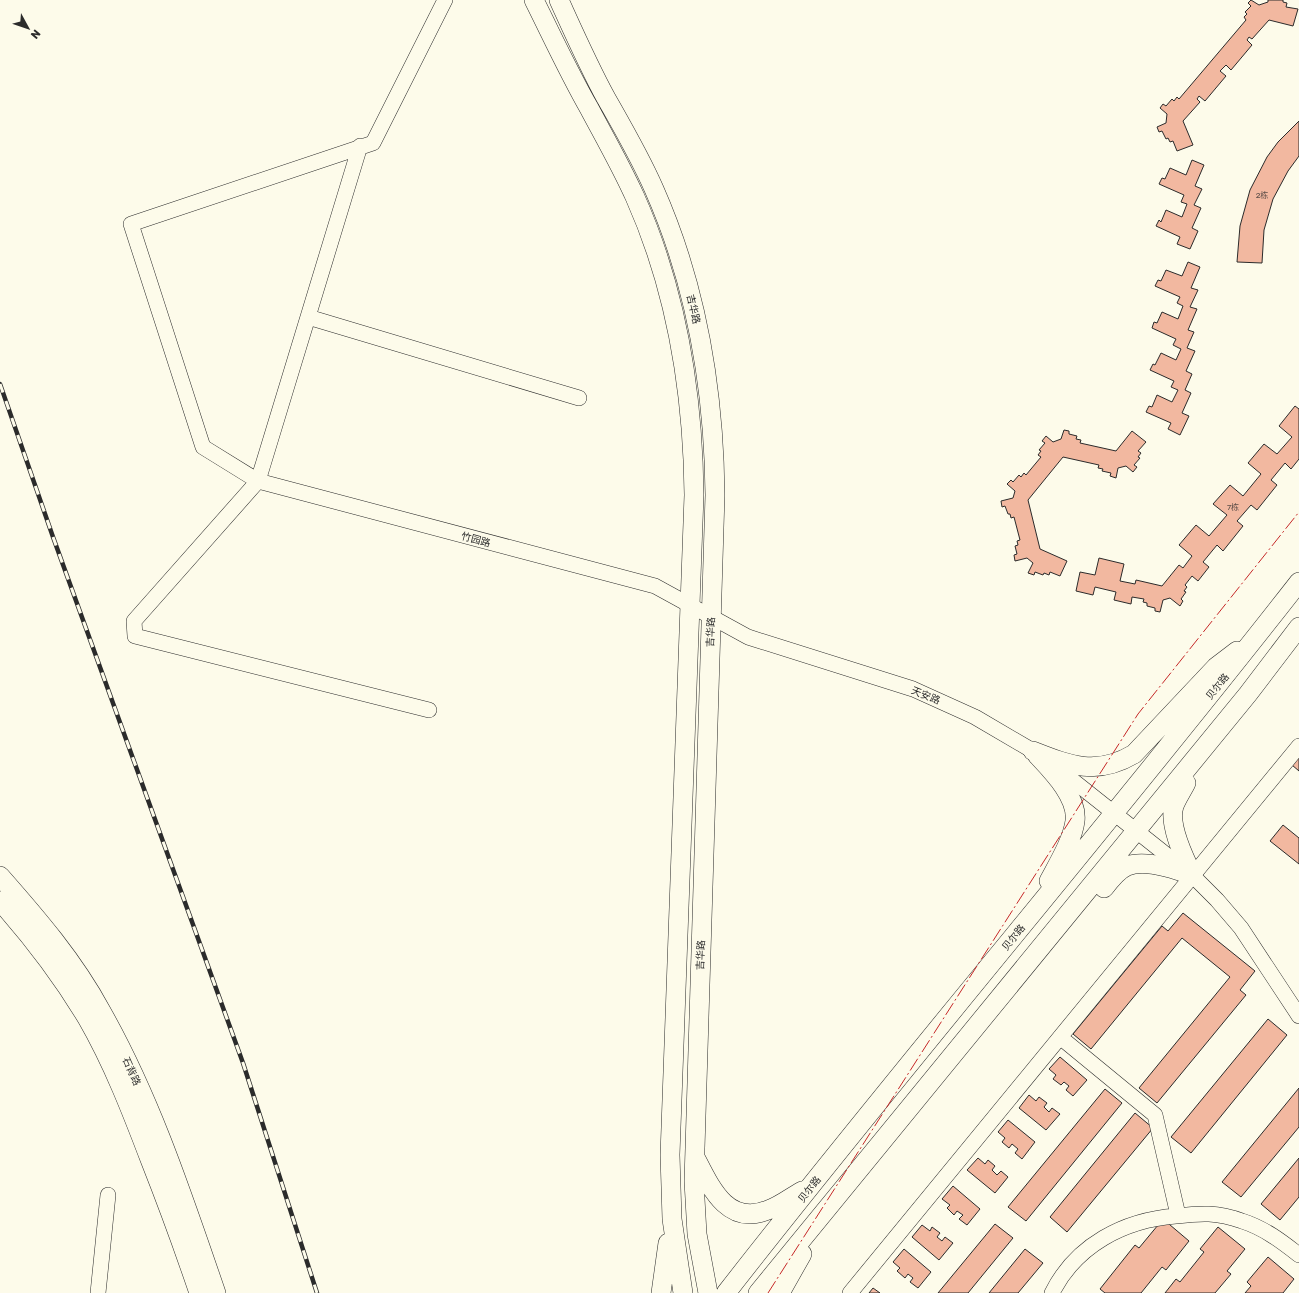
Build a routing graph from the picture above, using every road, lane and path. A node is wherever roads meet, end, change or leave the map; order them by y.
1 (445, 0) edge
2 (534, 0) edge
3 (559, 0) edge
4 (360, 146) junction
5 (308, 317) junction
6 (579, 398) dead end
7 (258, 481) junction
8 (1299, 582) edge
9 (690, 605) junction
10 (711, 617) junction
11 (1299, 627) edge
12 (1256, 637) junction
13 (428, 710) dead end
14 (1218, 732) junction
15 (1299, 746) edge
16 (1033, 751) junction
17 (1115, 812) junction
18 (1137, 831) junction
19 (0, 876) edge
20 (1192, 876) junction
21 (0, 901) edge
22 (1031, 914) junction
23 (994, 1007) junction
24 (1299, 1016) edge
25 (1060, 1037) junction
26 (694, 1155) junction
27 (811, 1186) junction
28 (108, 1195) dead end
29 (830, 1206) junction
30 (1178, 1216) junction
31 (672, 1219) junction
32 (1299, 1256) edge
33 (98, 1293) edge
34 (199, 1293) edge
35 (216, 1293) edge
36 (661, 1293) edge
37 (683, 1293) edge
38 (708, 1293) edge
39 (726, 1293) edge
40 (758, 1293) edge
41 (780, 1293) edge
42 (850, 1293) edge
43 (1052, 1293) edge

1 - 4 street
2 - 9 main road, 吉华路
3 - 10 main road, 吉华路
4 - 5 street
4 - 7 street, 竹园路
5 - 6 street
5 - 7 street
7 - 9 street, 竹园路
7 - 13 street
8 - 12 main road, 贝尔路
9 - 10 street, 天安路
9 - 31 main road, 吉华路
10 - 16 street, 天安路
10 - 26 main road, 吉华路
11 - 14 main road
12 - 16 main road
12 - 17 main road, 贝尔路
14 - 18 main road
14 - 20 main road
15 - 20 street
16 - 17 street, 天安路
16 - 22 main road
17 - 18 street, 天安路
17 - 22 main road, 贝尔路
18 - 20 street, 天安路
18 - 23 main road
19 - 35 main road, 石背路
20 - 23 main road
20 - 24 street, 天安路
20 - 25 street
21 - 34 main road, 石背路
22 - 27 main road, 贝尔路
23 - 29 main road
25 - 30 street
25 - 42 street
26 - 27 main road
26 - 38 main road, 吉华路
27 - 39 main road, 贝尔路
28 - 33 street
29 - 40 main road
29 - 41 main road
30 - 32 street
30 - 43 street
31 - 36 main road
31 - 37 main road

